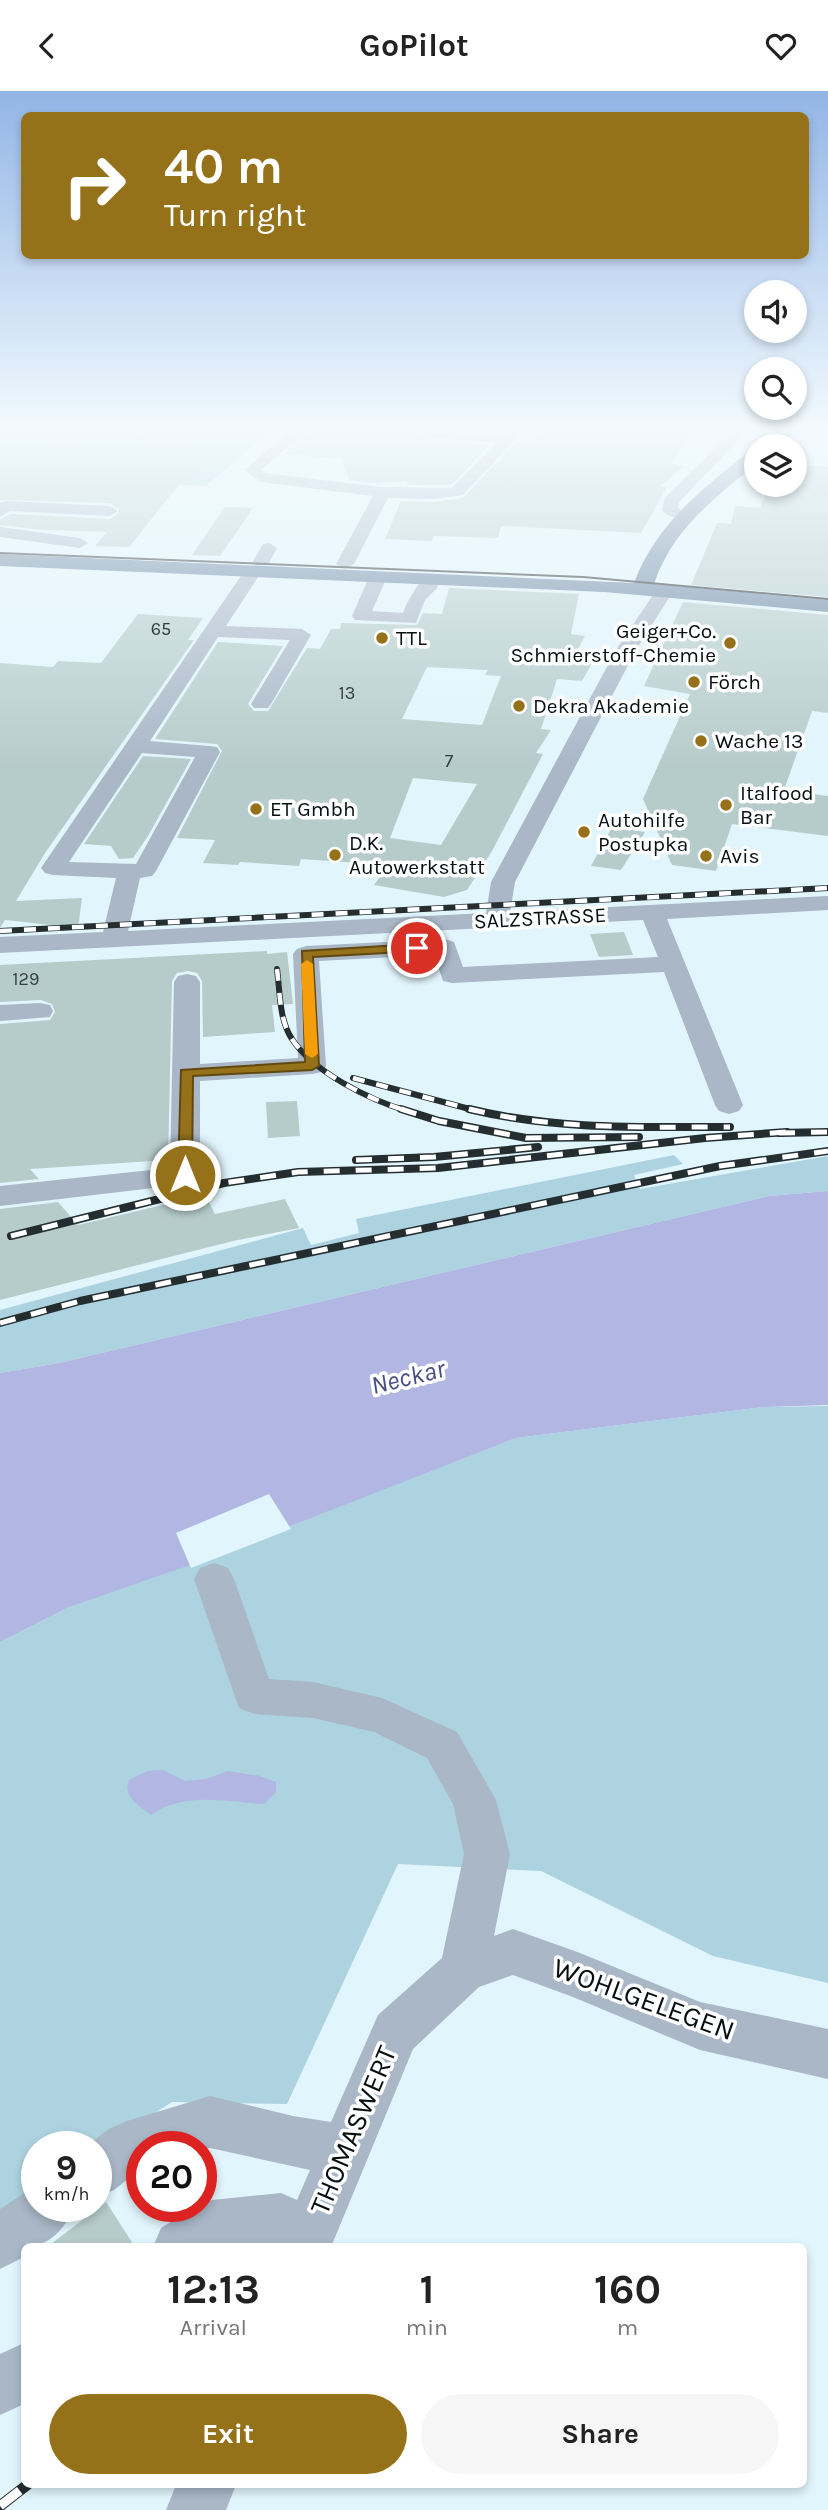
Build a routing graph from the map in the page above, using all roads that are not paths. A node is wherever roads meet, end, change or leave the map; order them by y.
1 (25, 540) edge
2 (80, 540) edge
3 (358, 540) edge
4 (675, 540) edge
5 (0, 550) edge
6 (66, 553) junction
7 (262, 560) junction
8 (0, 561) edge
9 (345, 564) junction
10 (378, 576) junction
11 (431, 578) junction
12 (670, 581) junction
13 (644, 583) junction
14 (828, 594) edge
15 (828, 606) edge
16 (214, 631) junction
17 (626, 650) junction
18 (261, 704) dead end
19 (136, 746) junction
20 (128, 872) junction
21 (828, 903) edge
22 (652, 912) junction
23 (498, 920) junction
24 (114, 939) junction
25 (0, 945) edge
26 (674, 964) junction
27 (187, 982) dead end
28 (40, 1011) dead end
29 (0, 1013) edge
30 (186, 1073) junction
31 (729, 1105) dead end
32 (0, 1196) edge
33 (214, 1579) dead end
34 (463, 1970) junction
35 (828, 2055) edge
36 (345, 2150) junction
37 (112, 2159) edge
38 (27, 2222) edge
39 (307, 2240) edge
40 (0, 2242) edge
41 (186, 2243) edge
42 (21, 2373) edge
43 (0, 2387) edge
44 (205, 2488) edge
45 (196, 2510) edge

1 - 6 street
2 - 6 street
3 - 9 street
4 - 13 main road
5 - 6 main road
6 - 7 main road
6 - 8 main road
7 - 9 main road
7 - 10 main road
7 - 16 street
9 - 13 main road
10 - 11 main road
10 - 11 street
11 - 13 main road
12 - 13 main road
12 - 14 main road
12 - 15 main road
12 - 17 street
13 - 17 street
16 - 18 street
16 - 19 street
17 - 23 street
19 - 20 street
19 - 20 street
20 - 24 street
21 - 22 street, SALZSTRASSE
22 - 23 street, SALZSTRASSE
22 - 26 street
23 - 24 street, SALZSTRASSE
24 - 25 street, SALZSTRASSE
26 - 30 street
26 - 31 street
27 - 30 street
28 - 29 street
30 - 32 street
33 - 34 street
34 - 35 street, WOHLGELEGEN
34 - 36 street, THOMASWERT
36 - 37 street
36 - 39 street, THOMASWERT
38 - 40 street
39 - 41 street
42 - 43 street
44 - 45 street

